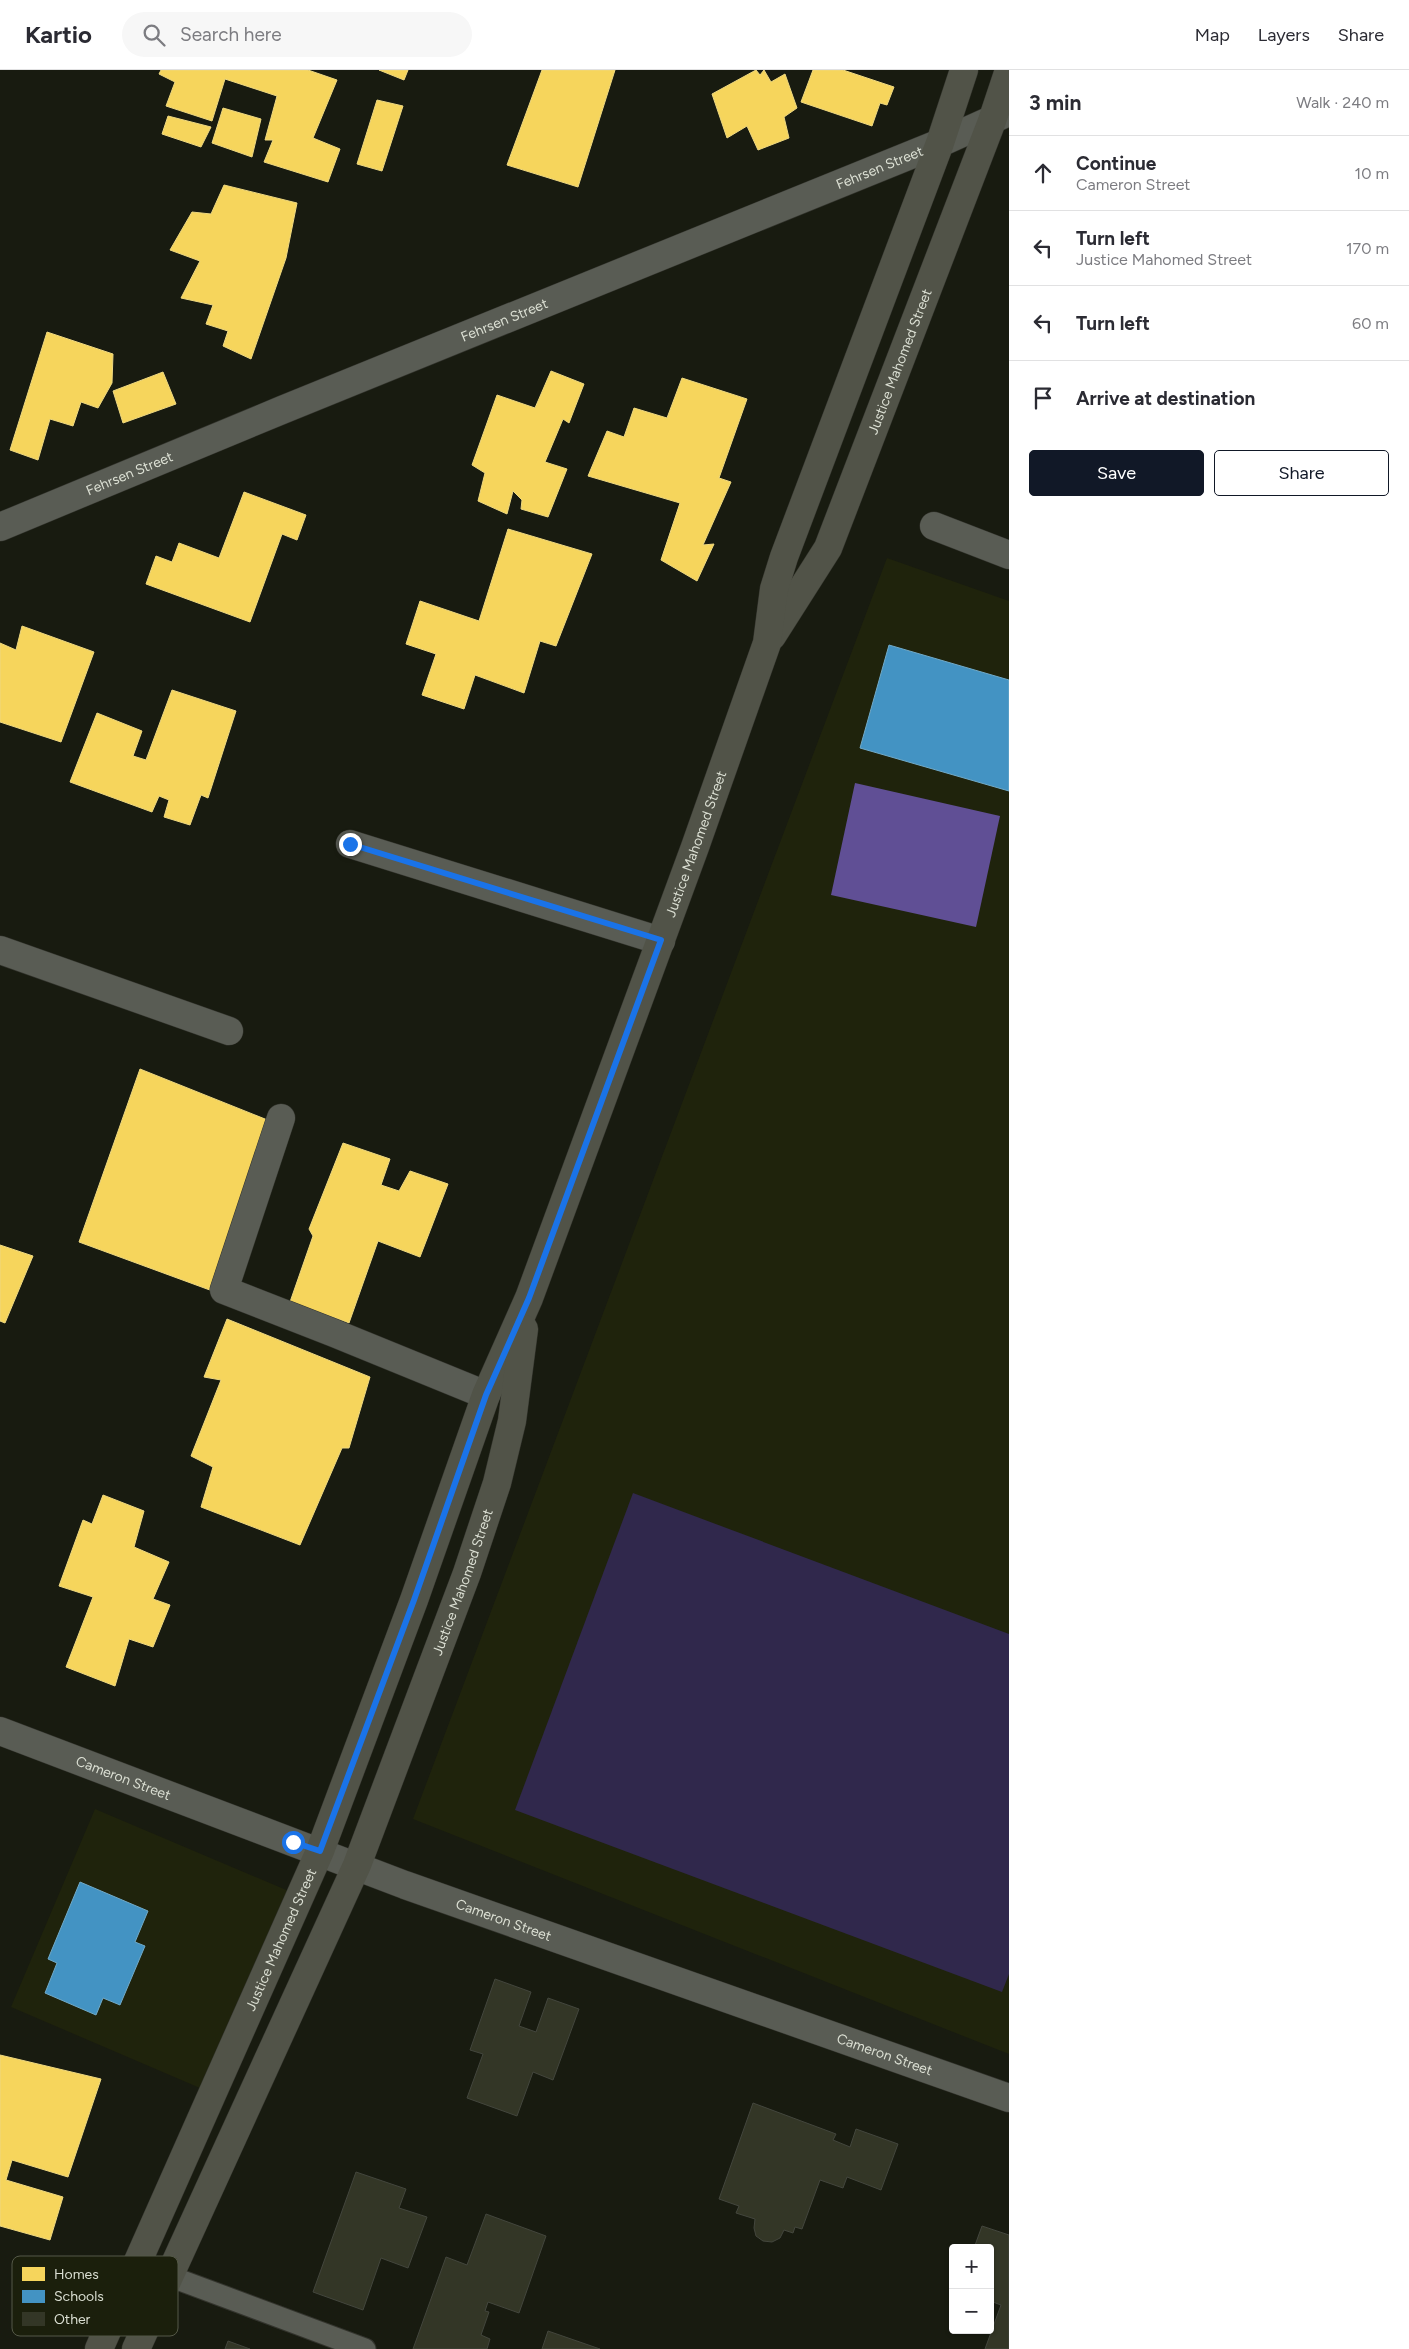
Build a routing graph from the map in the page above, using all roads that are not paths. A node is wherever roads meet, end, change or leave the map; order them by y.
1 (964, 70) edge
2 (1009, 70) edge
3 (1000, 116) edge
4 (940, 143) junction
5 (934, 526) dead end
6 (0, 527) edge
7 (1009, 555) edge
8 (767, 643) junction
9 (350, 844) dead end
10 (661, 940) junction
11 (0, 950) edge
12 (229, 1031) dead end
13 (280, 1118) dead end
14 (529, 1298) junction
15 (486, 1395) junction
16 (0, 1731) edge
17 (320, 1851) junction
18 (357, 1865) junction
19 (1009, 2098) edge
20 (140, 2256) edge
21 (178, 2258) edge
22 (178, 2279) edge
23 (105, 2336) edge
24 (142, 2336) edge
25 (99, 2349) edge
26 (136, 2349) edge
27 (365, 2349) edge

1 - 4 main road, Justice Mahomed Street
2 - 3 main road, Justice Mahomed Street
3 - 4 street, Fehrsen Street
3 - 8 main road, Justice Mahomed Street
4 - 6 street, Fehrsen Street
4 - 8 main road, Justice Mahomed Street
5 - 7 street
8 - 10 main road, Justice Mahomed Street
9 - 10 street
10 - 14 main road, Justice Mahomed Street
11 - 12 street
13 - 15 street
14 - 15 main road, Justice Mahomed Street
14 - 18 main road, Justice Mahomed Street
15 - 17 main road, Justice Mahomed Street
16 - 17 street, Cameron Street
17 - 18 street, Cameron Street
17 - 20 main road, Justice Mahomed Street
18 - 19 street, Cameron Street
18 - 21 main road, Justice Mahomed Street
22 - 27 lane
23 - 25 main road, Justice Mahomed Street
24 - 26 main road, Justice Mahomed Street

